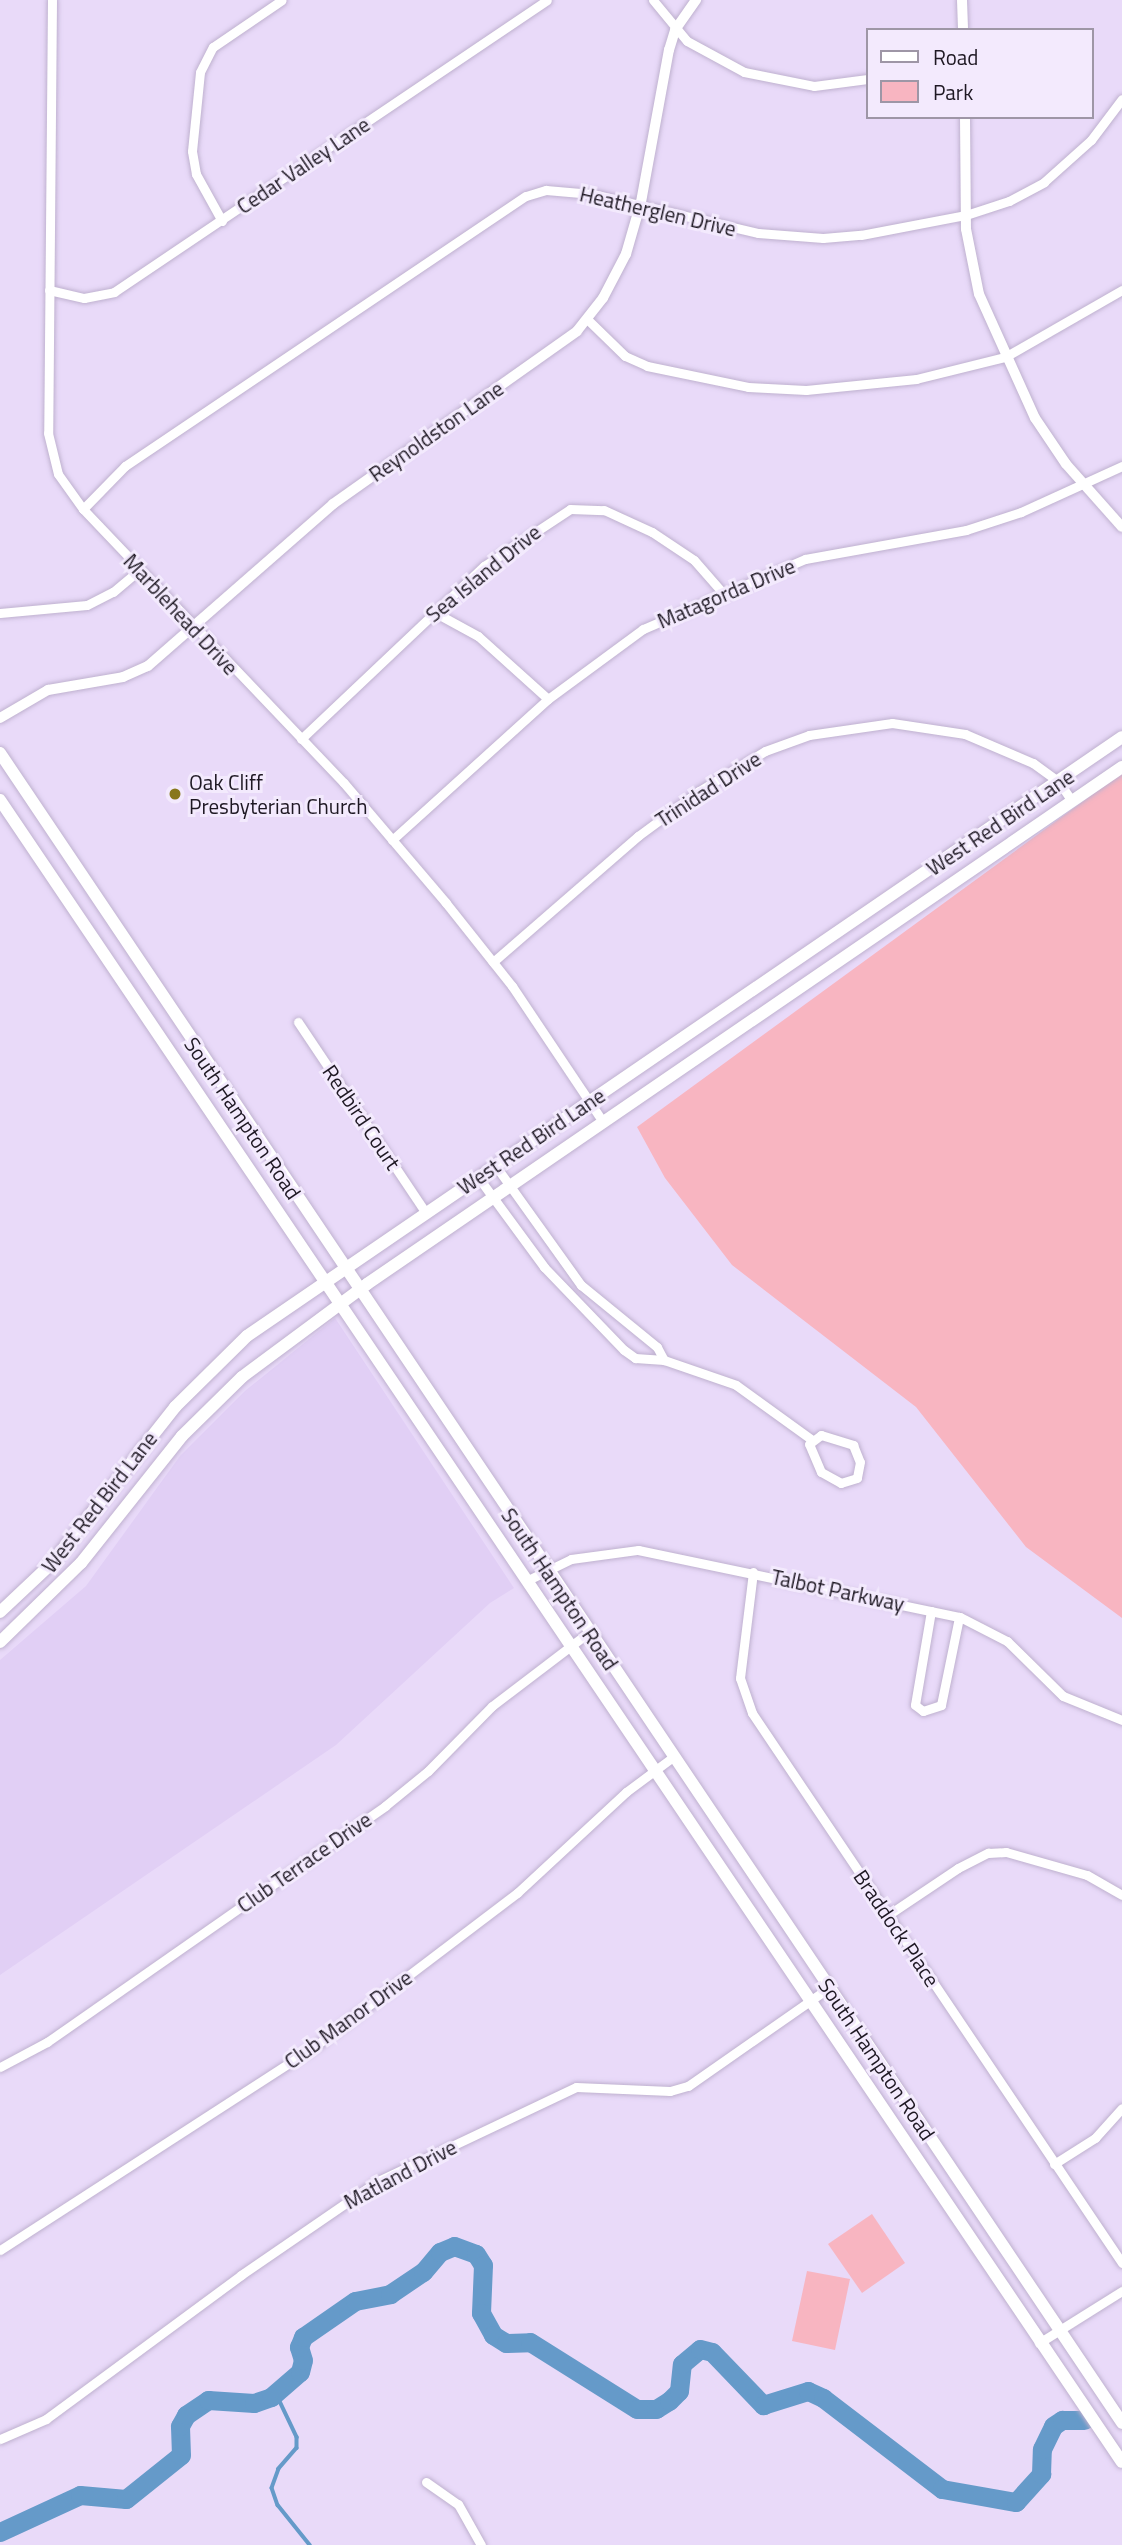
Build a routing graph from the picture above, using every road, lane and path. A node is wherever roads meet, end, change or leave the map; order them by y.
1 (52, 0) edge
2 (282, 0) edge
3 (547, 0) edge
4 (653, 0) edge
5 (696, 0) edge
6 (962, 0) edge
7 (963, 28) edge
8 (675, 30) junction
9 (866, 79) edge
10 (1122, 99) edge
11 (965, 119) edge
12 (641, 202) junction
13 (966, 215) junction
14 (222, 221) junction
15 (49, 290) junction
16 (1122, 290) edge
17 (587, 318) junction
18 (1005, 358) junction
19 (1122, 466) edge
20 (1083, 486) junction
21 (83, 509) junction
22 (1122, 527) edge
23 (139, 570) junction
24 (722, 592) junction
25 (434, 612) junction
26 (0, 613) edge
27 (194, 629) junction
28 (548, 699) junction
29 (0, 718) edge
30 (1122, 737) edge
31 (301, 739) junction
32 (0, 753) edge
33 (1122, 767) edge
34 (1059, 782) junction
35 (0, 800) edge
36 (1072, 802) junction
37 (392, 840) junction
38 (135, 956) junction
39 (493, 962) junction
40 (116, 970) junction
41 (171, 1009) junction
42 (298, 1022) dead end
43 (152, 1023) junction
44 (623, 1078) junction
45 (637, 1099) junction
46 (589, 1101) junction
47 (603, 1122) junction
48 (495, 1165) junction
49 (478, 1177) junction
50 (509, 1187) junction
51 (492, 1198) junction
52 (426, 1213) junction
53 (553, 1250) junction
54 (539, 1259) junction
55 (344, 1269) junction
56 (327, 1281) junction
57 (586, 1289) junction
58 (358, 1290) junction
59 (579, 1300) junction
60 (342, 1302) junction
61 (619, 1319) junction
62 (611, 1336) junction
63 (664, 1360) junction
64 (149, 1438) junction
65 (811, 1439) junction
66 (168, 1454) junction
67 (548, 1571) junction
68 (753, 1572) junction
69 (528, 1580) junction
70 (931, 1611) junction
71 (0, 1612) edge
72 (960, 1617) junction
73 (16, 1629) junction
74 (589, 1632) junction
75 (0, 1642) edge
76 (571, 1646) junction
77 (1122, 1720) edge
78 (673, 1757) junction
79 (654, 1769) junction
80 (754, 1876) junction
81 (735, 1890) junction
82 (1122, 1895) edge
83 (888, 1915) junction
84 (830, 1987) junction
85 (810, 2001) junction
86 (0, 2067) edge
87 (1122, 2108) edge
88 (1054, 2164) junction
89 (0, 2250) edge
90 (1122, 2263) edge
91 (1122, 2291) edge
92 (1058, 2330) junction
93 (1039, 2343) junction
94 (1122, 2423) edge
95 (0, 2439) edge
96 (1122, 2462) edge
97 (426, 2482) dead end
98 (481, 2545) edge

1 - 15 street, Marblehead Drive
2 - 14 street
3 - 14 street, Cedar Valley Lane
4 - 8 street
5 - 8 street, Reynoldston Lane
6 - 7 street
8 - 9 street
8 - 12 street, Reynoldston Lane
10 - 13 street, Heatherglen Drive
11 - 13 street
12 - 13 street, Heatherglen Drive
12 - 17 street, Reynoldston Lane
12 - 21 street, Heatherglen Drive
13 - 18 street
14 - 15 street, Cedar Valley Lane
15 - 21 street, Marblehead Drive
16 - 18 street
17 - 18 street
17 - 27 street, Reynoldston Lane
18 - 20 street
19 - 20 street, Matagorda Drive
20 - 22 street
20 - 24 street, Matagorda Drive
21 - 23 street, Marblehead Drive
23 - 26 street
23 - 27 street, Marblehead Drive
24 - 25 street, Sea Island Drive
24 - 28 street, Matagorda Drive
25 - 28 street
25 - 31 street, Sea Island Drive
27 - 29 street, Reynoldston Lane
27 - 31 street, Marblehead Drive
28 - 37 street, Matagorda Drive
30 - 34 main road, West Red Bird Lane
31 - 37 street, Marblehead Drive
32 - 38 main road, South Hampton Road
33 - 36 main road, West Red Bird Lane
34 - 36 street, Trinidad Drive
34 - 39 street, Trinidad Drive
34 - 44 main road, West Red Bird Lane
35 - 40 main road, South Hampton Road
36 - 45 main road, West Red Bird Lane
37 - 39 street, Marblehead Drive
38 - 40 main road
38 - 41 main road, South Hampton Road
39 - 46 street, Marblehead Drive
40 - 43 main road, South Hampton Road
41 - 43 main road
41 - 55 main road, South Hampton Road
42 - 52 street, Redbird Court
43 - 56 main road, South Hampton Road
44 - 45 main road
44 - 46 main road, West Red Bird Lane
45 - 47 main road, West Red Bird Lane
46 - 47 street, Marblehead Drive
46 - 48 main road, West Red Bird Lane
47 - 50 main road, West Red Bird Lane
48 - 49 main road, West Red Bird Lane
48 - 50 street
49 - 51 street
49 - 52 main road, West Red Bird Lane
50 - 51 main road, West Red Bird Lane
50 - 53 street
51 - 54 street
51 - 58 main road, West Red Bird Lane
52 - 55 main road, West Red Bird Lane
53 - 54 street
53 - 57 street
54 - 59 street
55 - 56 main road, West Red Bird Lane
55 - 58 main road, South Hampton Road
56 - 60 main road, South Hampton Road
56 - 64 main road, West Red Bird Lane
57 - 59 street
57 - 61 street
58 - 60 main road, West Red Bird Lane
58 - 67 main road, South Hampton Road
59 - 62 street
60 - 66 main road, West Red Bird Lane
60 - 69 main road, South Hampton Road
61 - 62 street
61 - 63 street
62 - 63 street
63 - 65 street
64 - 66 main road
64 - 71 main road, West Red Bird Lane
65 - 65 street
66 - 73 main road, West Red Bird Lane
67 - 68 street, Talbot Parkway
67 - 69 street, Talbot Parkway
67 - 74 main road, South Hampton Road
68 - 70 street, Talbot Parkway
68 - 83 street, Braddock Place
69 - 76 main road, South Hampton Road
70 - 72 street, Talbot Parkway
70 - 72 street
71 - 73 main road
72 - 77 street, Talbot Parkway
73 - 75 main road, West Red Bird Lane
74 - 76 street, Club Terrace Drive
74 - 78 main road, South Hampton Road
76 - 79 main road, South Hampton Road
76 - 86 street, Club Terrace Drive
78 - 79 street, Club Manor Drive
78 - 80 main road, South Hampton Road
79 - 81 main road, South Hampton Road
79 - 89 street, Club Manor Drive
80 - 81 main road
80 - 84 main road, South Hampton Road
81 - 85 main road, South Hampton Road
82 - 83 street
83 - 88 street, Braddock Place
84 - 85 street, Matland Drive
84 - 92 main road, South Hampton Road
85 - 93 main road, South Hampton Road
85 - 95 street, Matland Drive
87 - 88 street
88 - 90 street, Braddock Place
91 - 92 street
92 - 93 street
92 - 94 main road, South Hampton Road
93 - 96 main road, South Hampton Road
97 - 98 street

